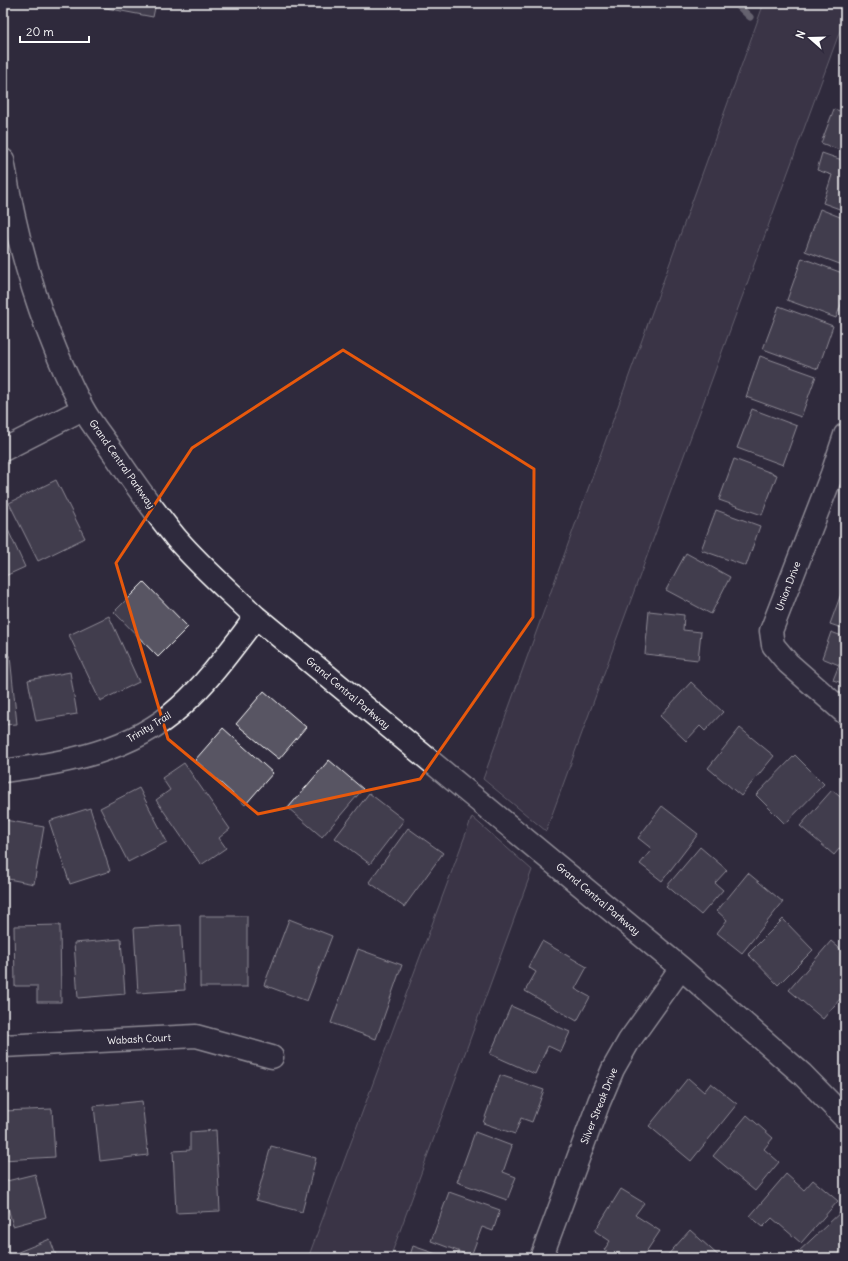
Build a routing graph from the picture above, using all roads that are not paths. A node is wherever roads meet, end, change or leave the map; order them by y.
1 (3, 160) edge
2 (83, 409) junction
3 (845, 435) edge
4 (3, 450) edge
5 (256, 617) junction
6 (845, 713) edge
7 (3, 771) edge
8 (681, 968) junction
9 (3, 1046) edge
10 (272, 1057) dead end
11 (845, 1118) edge
12 (542, 1258) edge

1 - 2 street, Grand Central Parkway
2 - 4 street
2 - 5 street, Grand Central Parkway
3 - 6 street, Union Drive
5 - 7 street, Trinity Trail
5 - 8 street, Grand Central Parkway
8 - 11 street, Grand Central Parkway
8 - 12 street, Silver Streak Drive
9 - 10 street, Wabash Court

